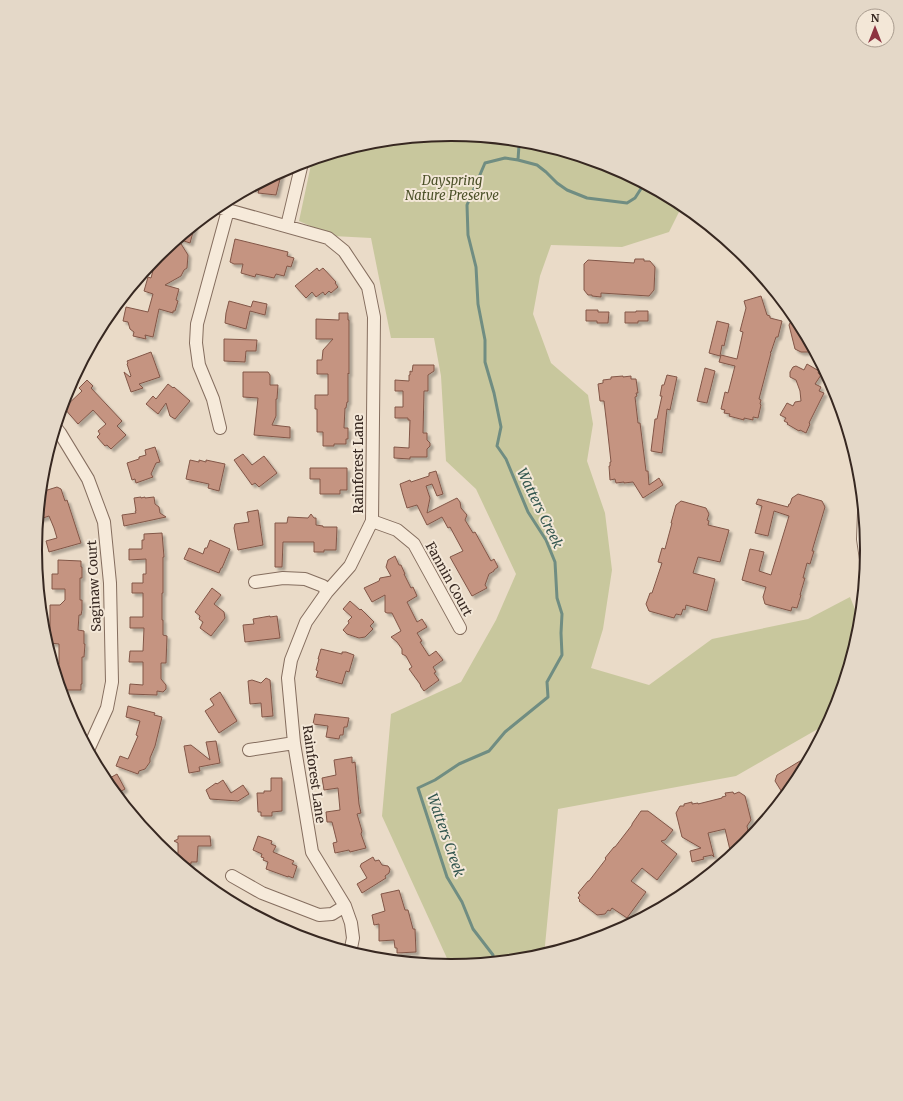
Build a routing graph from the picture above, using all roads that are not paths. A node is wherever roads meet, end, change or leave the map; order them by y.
1 (300, 170) edge
2 (226, 209) edge
3 (221, 212) edge
4 (287, 226) junction
5 (220, 428) dead end
6 (60, 433) edge
7 (372, 521) junction
8 (255, 582) dead end
9 (327, 592) junction
10 (460, 628) dead end
11 (294, 743) junction
12 (91, 744) edge
13 (249, 750) dead end
14 (232, 876) dead end
15 (345, 906) junction
16 (351, 947) edge

1 - 4 street
2 - 4 street, Rainforest Lane
3 - 5 street
4 - 7 street, Rainforest Lane
6 - 12 street, Saginaw Court
7 - 9 street, Rainforest Lane
7 - 10 street, Fannin Court
8 - 9 street
9 - 11 street, Rainforest Lane
11 - 13 street
11 - 15 street, Rainforest Lane
14 - 15 street
15 - 16 street, Rainforest Lane

